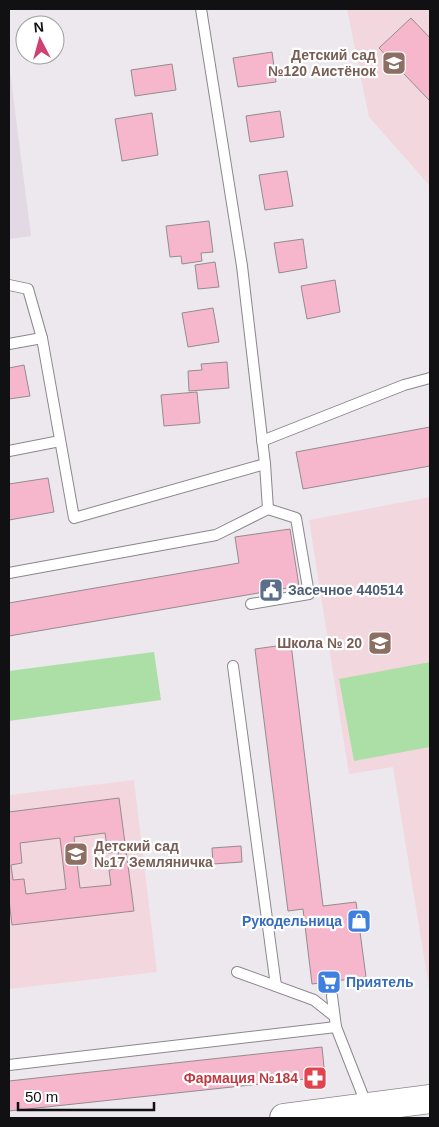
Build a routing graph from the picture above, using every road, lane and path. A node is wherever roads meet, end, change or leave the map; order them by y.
1 (201, 9) edge
2 (9, 285) edge
3 (42, 338) junction
4 (9, 344) edge
5 (430, 378) edge
6 (60, 441) junction
7 (262, 441) junction
8 (9, 451) edge
9 (265, 464) junction
10 (268, 510) junction
11 (9, 572) edge
12 (251, 604) dead end
13 (233, 666) dead end
14 (237, 972) dead end
15 (276, 986) junction
16 (332, 996) dead end
17 (335, 1022) junction
18 (9, 1065) edge
19 (430, 1099) edge
20 (369, 1113) edge
21 (284, 1118) edge

1 - 7 lane
2 - 3 lane
3 - 4 lane
3 - 6 lane
5 - 7 lane
6 - 8 lane
6 - 9 lane
7 - 9 lane
9 - 10 lane
10 - 11 lane
10 - 12 lane
13 - 15 lane
14 - 15 lane
15 - 17 lane
16 - 17 lane
17 - 18 lane
17 - 20 lane
19 - 20 street
20 - 21 street

